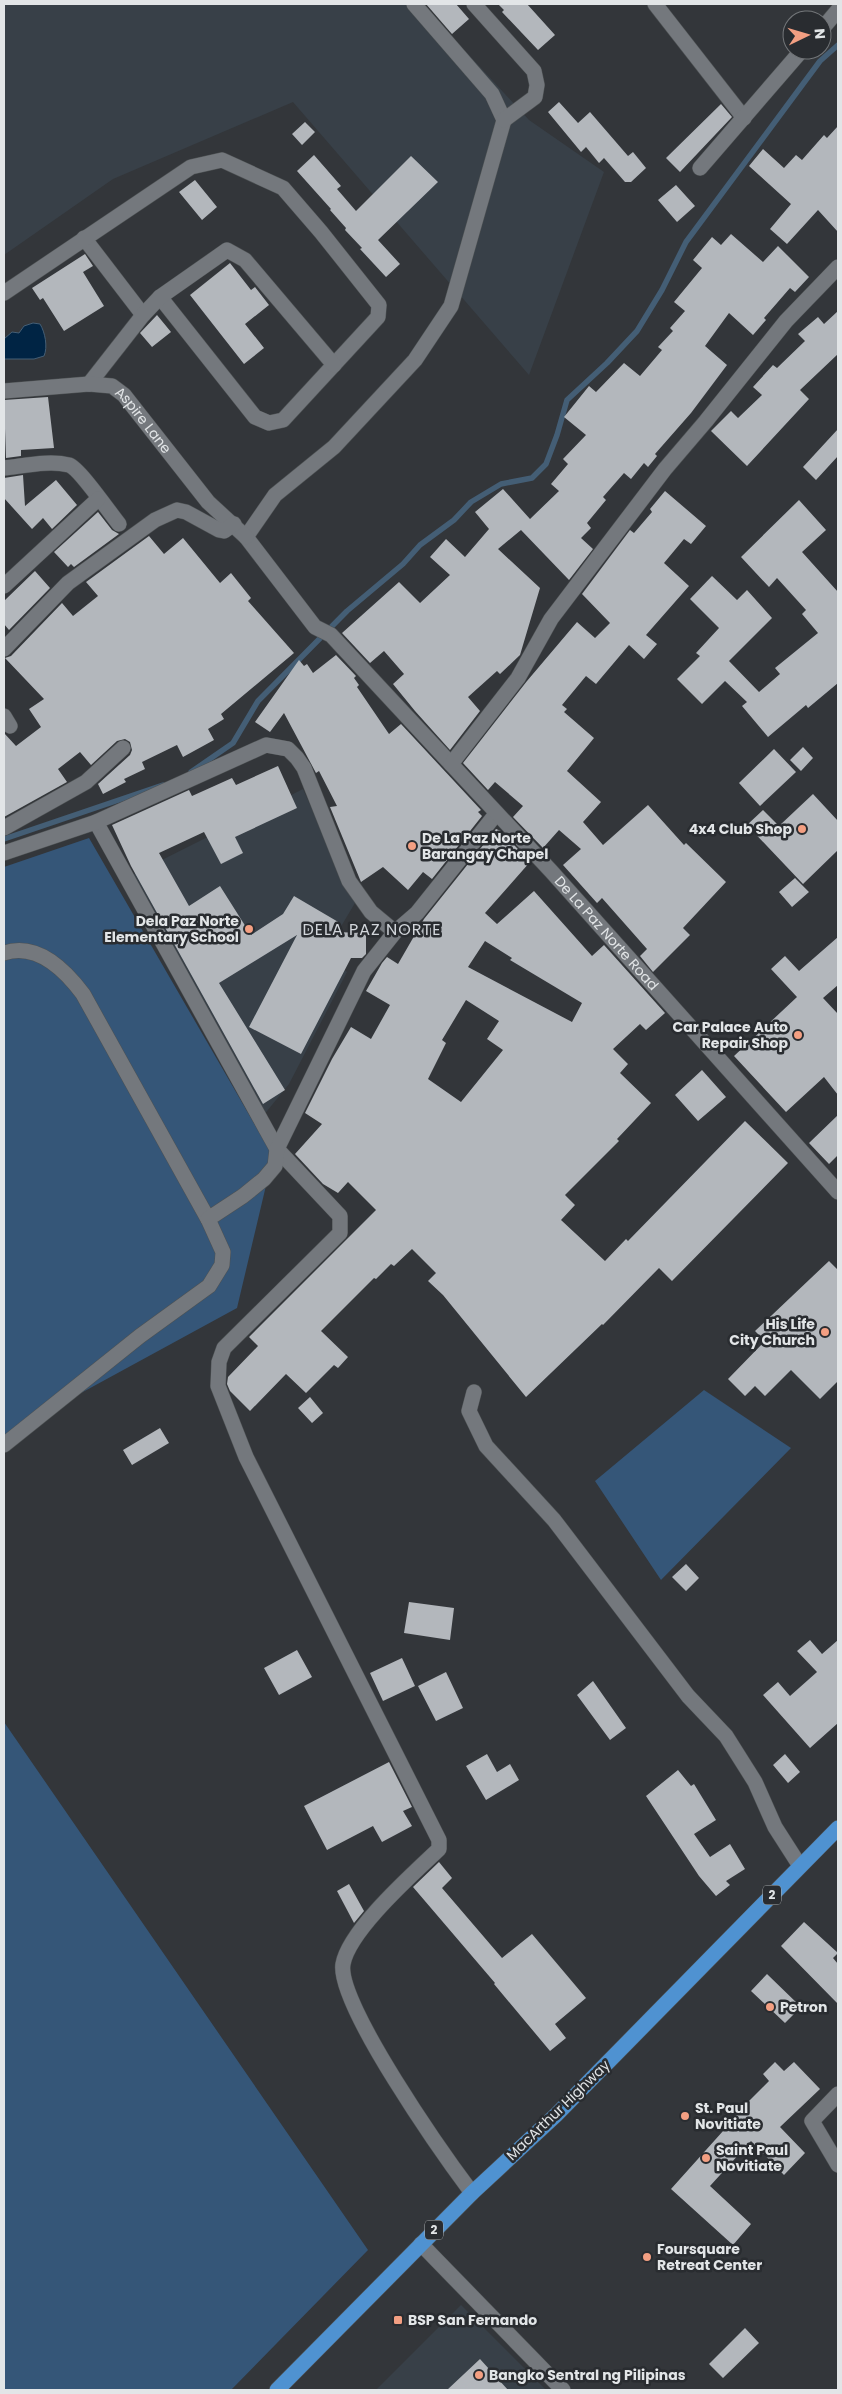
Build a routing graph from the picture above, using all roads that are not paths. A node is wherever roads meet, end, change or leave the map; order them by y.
1 (414, 4) edge
2 (474, 4) edge
3 (655, 4) edge
4 (793, 60) edge
5 (744, 118) junction
6 (504, 120) junction
7 (700, 168) dead end
8 (84, 238) junction
9 (838, 267) edge
10 (4, 293) edge
11 (160, 297) junction
12 (143, 314) junction
13 (334, 365) junction
14 (89, 384) junction
15 (4, 391) edge
16 (4, 468) edge
17 (98, 499) junction
18 (119, 524) dead end
19 (234, 524) junction
20 (246, 537) junction
21 (4, 586) edge
22 (331, 635) joint
23 (4, 650) edge
24 (123, 748) dead end
25 (451, 764) junction
26 (496, 814) junction
27 (96, 822) junction
28 (4, 828) edge
29 (4, 854) edge
30 (395, 932) junction
31 (4, 953) edge
32 (277, 1149) junction
33 (838, 1192) edge
34 (208, 1219) junction
35 (474, 1392) dead end
36 (4, 1445) edge
37 (838, 1828) edge
38 (800, 1866) junction
39 (838, 2094) edge
40 (838, 2165) edge
41 (472, 2193) junction
42 (421, 2244) junction
43 (277, 2390) edge
44 (563, 2390) edge

1 - 6 street
2 - 6 street
3 - 5 street
4 - 5 street
5 - 7 street
6 - 20 street
8 - 10 street
8 - 12 street
8 - 13 street
9 - 25 street
11 - 12 street
11 - 13 street
11 - 13 street
12 - 14 street
14 - 15 street, Aspire Lane
14 - 19 street, Aspire Lane
16 - 17 street
17 - 18 street
17 - 21 street
19 - 20 street, Aspire Lane
19 - 23 street
20 - 22 street, Aspire Lane
22 - 25 street, De La Paz Norte Road
24 - 28 street
25 - 26 street, De La Paz Norte Road
26 - 30 street
26 - 33 street, De La Paz Norte Road
27 - 29 street
27 - 30 street
27 - 32 street
30 - 32 street
31 - 34 street
32 - 34 street
32 - 41 street
34 - 36 street
35 - 38 street
37 - 38 highway, MacArthur Highway / 2
38 - 41 highway, MacArthur Highway / 2
39 - 40 street
41 - 42 highway, MacArthur Highway / 2
42 - 43 highway, MacArthur Highway / 2
42 - 44 street

